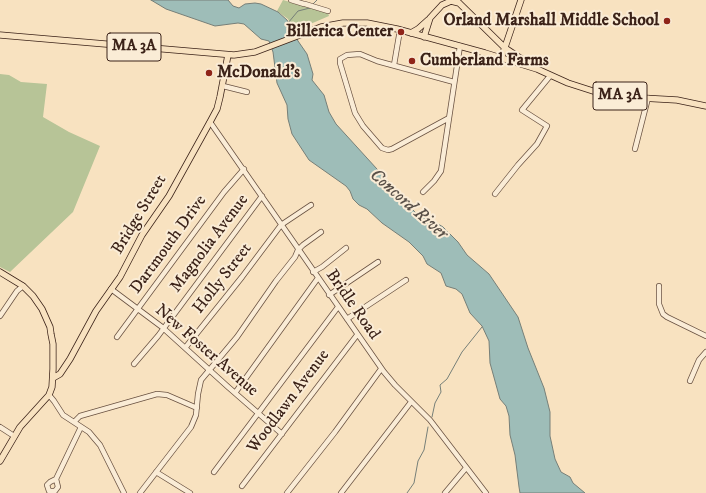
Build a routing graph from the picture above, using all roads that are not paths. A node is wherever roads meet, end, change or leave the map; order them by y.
1 (291, 0) edge
2 (521, 0) edge
3 (458, 2) edge
4 (443, 3) edge
5 (328, 11) dead end
6 (430, 18) junction
7 (400, 30) junction
8 (411, 33) junction
9 (0, 35) edge
10 (424, 37) junction
11 (509, 37) junction
12 (498, 41) junction
13 (460, 46) junction
14 (505, 48) junction
15 (228, 55) junction
16 (502, 59) junction
17 (394, 65) junction
18 (537, 69) junction
19 (550, 76) junction
20 (454, 82) junction
21 (223, 86) junction
22 (247, 92) dead end
23 (648, 98) junction
24 (706, 106) edge
25 (449, 118) junction
26 (210, 122) junction
27 (635, 149) dead end
28 (244, 169) junction
29 (423, 192) dead end
30 (495, 194) dead end
31 (262, 196) junction
32 (311, 205) dead end
33 (281, 225) junction
34 (321, 232) dead end
35 (346, 248) dead end
36 (298, 250) junction
37 (378, 262) dead end
38 (0, 272) edge
39 (313, 272) junction
40 (318, 278) junction
41 (406, 280) dead end
42 (23, 286) junction
43 (659, 286) dead end
44 (111, 289) junction
45 (329, 295) junction
46 (338, 307) junction
47 (138, 309) junction
48 (0, 316) edge
49 (347, 319) junction
50 (163, 328) junction
51 (358, 335) junction
52 (706, 336) edge
53 (116, 337) dead end
54 (185, 348) junction
55 (706, 352) edge
56 (134, 364) dead end
57 (381, 369) junction
58 (209, 370) junction
59 (53, 378) junction
60 (690, 381) dead end
61 (235, 393) junction
62 (48, 395) junction
63 (411, 402) junction
64 (197, 408) junction
65 (258, 413) junction
66 (74, 422) junction
67 (0, 427) edge
68 (80, 427) junction
69 (282, 434) junction
70 (14, 436) junction
71 (0, 462) edge
72 (466, 468) junction
73 (156, 472) junction
74 (214, 472) dead end
75 (56, 480) dead end
76 (242, 486) dead end
77 (124, 493) edge
78 (140, 493) edge
79 (190, 493) edge
80 (287, 493) edge
81 (341, 493) edge
82 (444, 493) edge
83 (486, 493) edge

1 - 5 street
2 - 11 main road
3 - 4 main road
3 - 12 main road
4 - 6 main road
6 - 8 main road
6 - 10 main road
7 - 8 main road, MA 3A
7 - 15 main road, MA 3A
7 - 17 street
8 - 10 main road, MA 3A
9 - 15 main road, MA 3A
10 - 13 main road, MA 3A
11 - 12 main road
11 - 14 main road
12 - 14 main road
13 - 16 main road, MA 3A
13 - 20 street
14 - 16 main road
14 - 18 main road
15 - 21 main road, Bridge Street
16 - 18 main road, MA 3A
17 - 20 street
17 - 25 street
18 - 19 main road, MA 3A
19 - 23 main road, MA 3A
19 - 30 street
20 - 25 street
21 - 22 street
21 - 26 main road, Bridge Street
23 - 24 main road, MA 3A
23 - 27 street
25 - 29 street
26 - 28 street, Bridle Road
26 - 44 main road, Bridge Street
28 - 31 street, Bridle Road
28 - 47 street, Dartmouth Drive
31 - 33 street, Bridle Road
31 - 50 street, Magnolia Avenue
32 - 33 street, Holly Street
33 - 36 street, Bridle Road
33 - 54 street, Holly Street
34 - 36 street
35 - 39 street
36 - 39 street, Bridle Road
36 - 58 street
37 - 45 street
38 - 42 main road
39 - 40 street, Bridle Road
40 - 45 street, Bridle Road
40 - 61 street
41 - 49 street
42 - 48 street
42 - 59 main road
43 - 52 street
44 - 47 street, New Foster Avenue
44 - 59 main road, Bridge Street
45 - 46 street, Bridle Road
46 - 49 street, Bridle Road
46 - 65 street
47 - 50 street, New Foster Avenue
47 - 53 street, Dartmouth Drive
49 - 51 street, Bridle Road
50 - 54 street, New Foster Avenue
50 - 56 street, Magnolia Avenue
51 - 57 street, Bridle Road
51 - 69 street, Woodlawn Avenue
54 - 58 street, New Foster Avenue
55 - 60 street
57 - 63 street, Bridle Road
57 - 80 street
58 - 61 street, New Foster Avenue
58 - 64 street
59 - 62 main road
61 - 65 street, New Foster Avenue
62 - 66 street
62 - 70 main road
63 - 72 street, Bridle Road
63 - 81 street
64 - 66 street
64 - 73 street
65 - 69 street, New Foster Avenue
65 - 74 street
66 - 68 street
67 - 70 street
68 - 75 street
68 - 77 street
69 - 76 street, Woodlawn Avenue
70 - 71 main road
72 - 82 street
72 - 83 street, Bridle Road
73 - 78 street
73 - 79 street

